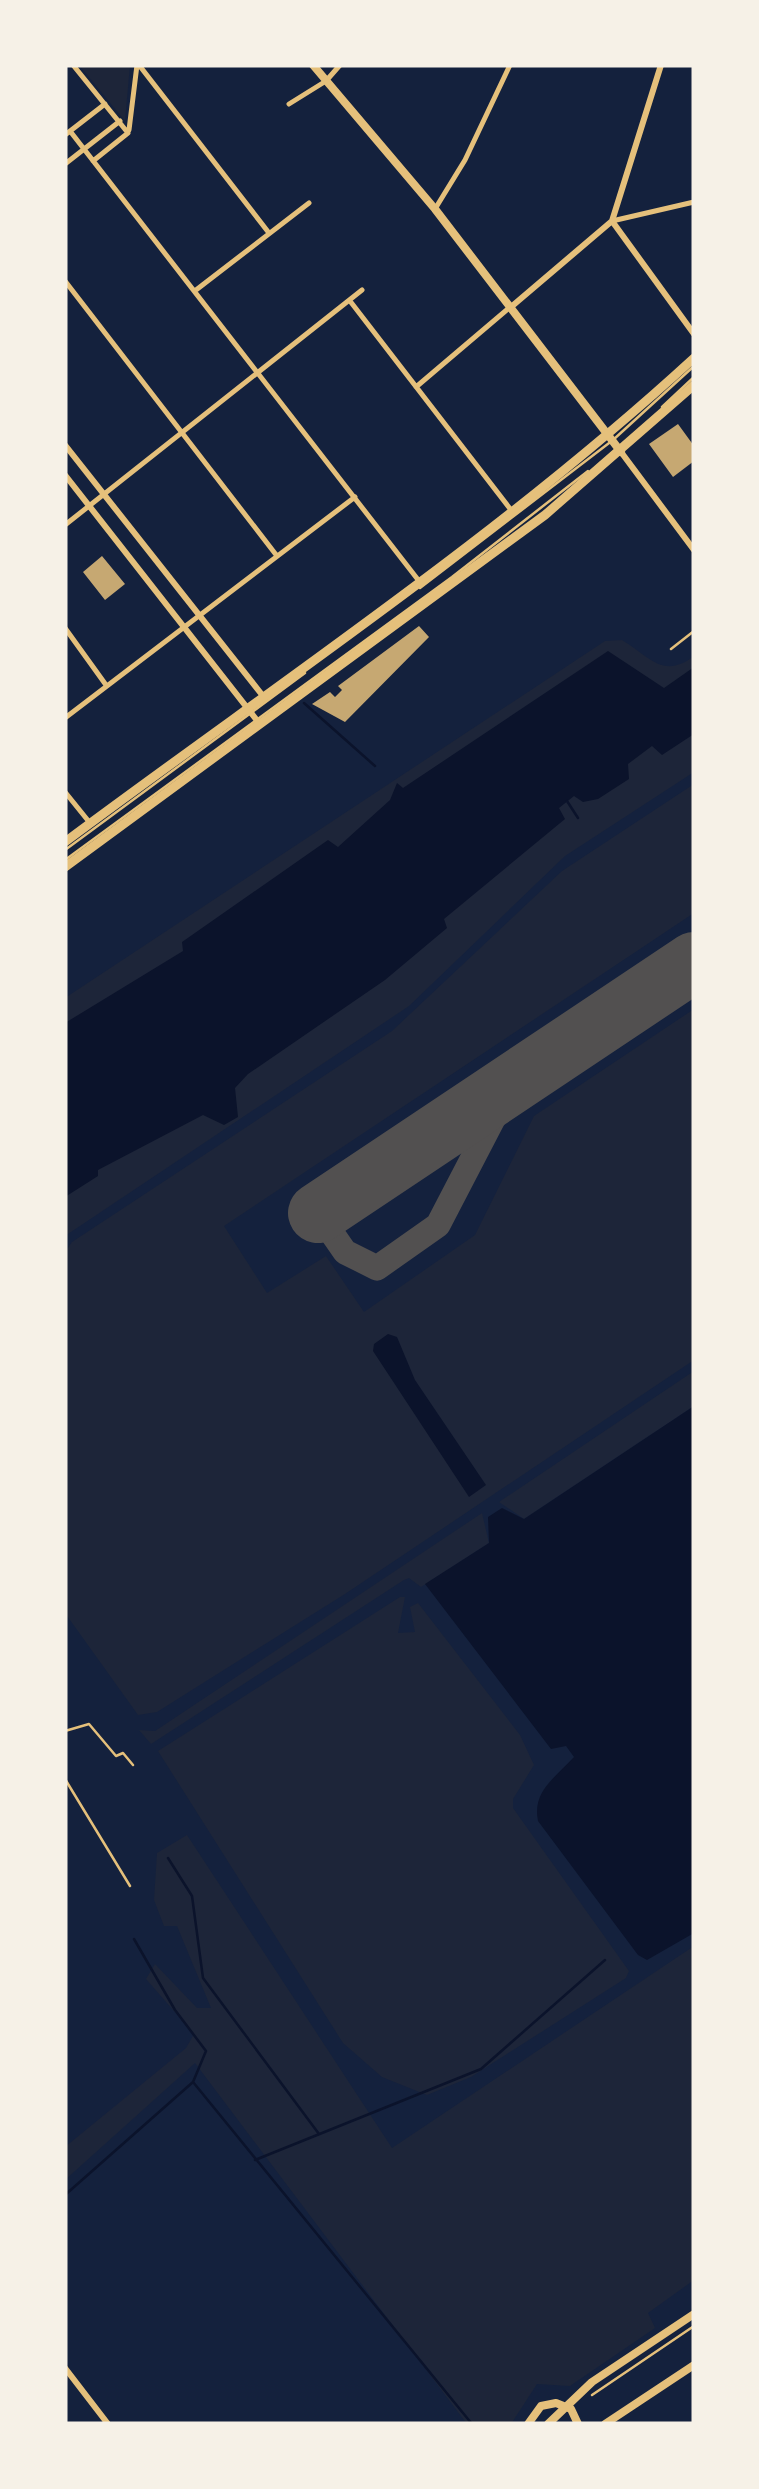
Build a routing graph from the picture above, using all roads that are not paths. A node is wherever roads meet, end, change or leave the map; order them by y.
1 (73, 65) edge
2 (138, 65) edge
3 (313, 65) edge
4 (340, 65) edge
5 (510, 65) edge
6 (661, 65) edge
7 (326, 81) junction
8 (105, 104) junction
9 (289, 104) dead end
10 (120, 121) junction
11 (68, 133) edge
12 (128, 133) junction
13 (84, 150) junction
14 (93, 161) junction
15 (65, 164) edge
16 (694, 202) edge
17 (309, 204) dead end
18 (435, 209) junction
19 (612, 221) junction
20 (269, 234) junction
21 (65, 281) edge
22 (196, 290) junction
23 (362, 290) dead end
24 (349, 300) junction
25 (511, 307) junction
26 (694, 334) edge
27 (694, 362) edge
28 (260, 372) junction
29 (694, 381) edge
30 (416, 388) junction
31 (184, 432) junction
32 (615, 444) junction
33 (65, 445) edge
34 (65, 476) edge
35 (104, 495) junction
36 (355, 497) junction
37 (89, 506) junction
38 (512, 512) junction
39 (65, 525) edge
40 (694, 550) edge
41 (277, 556) junction
42 (419, 581) junction
43 (198, 615) junction
44 (183, 627) junction
45 (65, 628) edge
46 (694, 631) edge
47 (671, 649) dead end
48 (106, 685) junction
49 (263, 696) junction
50 (253, 716) junction
51 (65, 718) edge
52 (65, 792) edge
53 (90, 823) junction
54 (65, 842) edge
55 (65, 850) edge
56 (65, 863) edge
57 (65, 1732) edge
58 (133, 1765) dead end
59 (65, 1779) edge
60 (130, 1886) dead end
61 (694, 2314) edge
62 (694, 2365) edge
63 (65, 2368) edge
64 (565, 2405) junction
65 (108, 2424) edge
66 (528, 2424) edge
67 (548, 2424) edge
68 (578, 2424) edge
69 (605, 2424) edge

1 - 8 street
2 - 12 street
2 - 20 street
3 - 7 main road
4 - 7 street
5 - 18 street
6 - 19 street
7 - 9 street
7 - 18 main road
8 - 10 street
8 - 11 street
10 - 12 street
10 - 13 street
11 - 13 street
12 - 14 street
13 - 14 street
13 - 15 street
14 - 22 street
16 - 19 street
17 - 20 street
18 - 25 main road
19 - 25 street
19 - 26 street
20 - 22 street
21 - 31 street
22 - 28 street
23 - 24 street
24 - 28 street
24 - 30 street
25 - 30 street
25 - 32 main road
27 - 32 main road
28 - 31 street
28 - 36 street
29 - 32 main road
30 - 38 street
31 - 35 street
31 - 41 street
32 - 38 main road
32 - 40 street
32 - 50 lane
32 - 50 main road
33 - 35 street
34 - 37 street
35 - 37 street
35 - 43 street
36 - 41 street
36 - 42 street
37 - 39 street
37 - 44 street
38 - 42 main road
41 - 43 street
42 - 49 main road
43 - 44 street
43 - 49 street
44 - 48 street
44 - 50 street
45 - 48 street
46 - 47 lane
48 - 51 street
49 - 50 main road
50 - 53 main road
50 - 55 lane
50 - 56 main road
52 - 53 street
53 - 54 main road
57 - 58 lane
59 - 60 lane
61 - 64 main road
62 - 69 main road
63 - 65 street
64 - 66 main road
64 - 67 main road
64 - 68 main road

